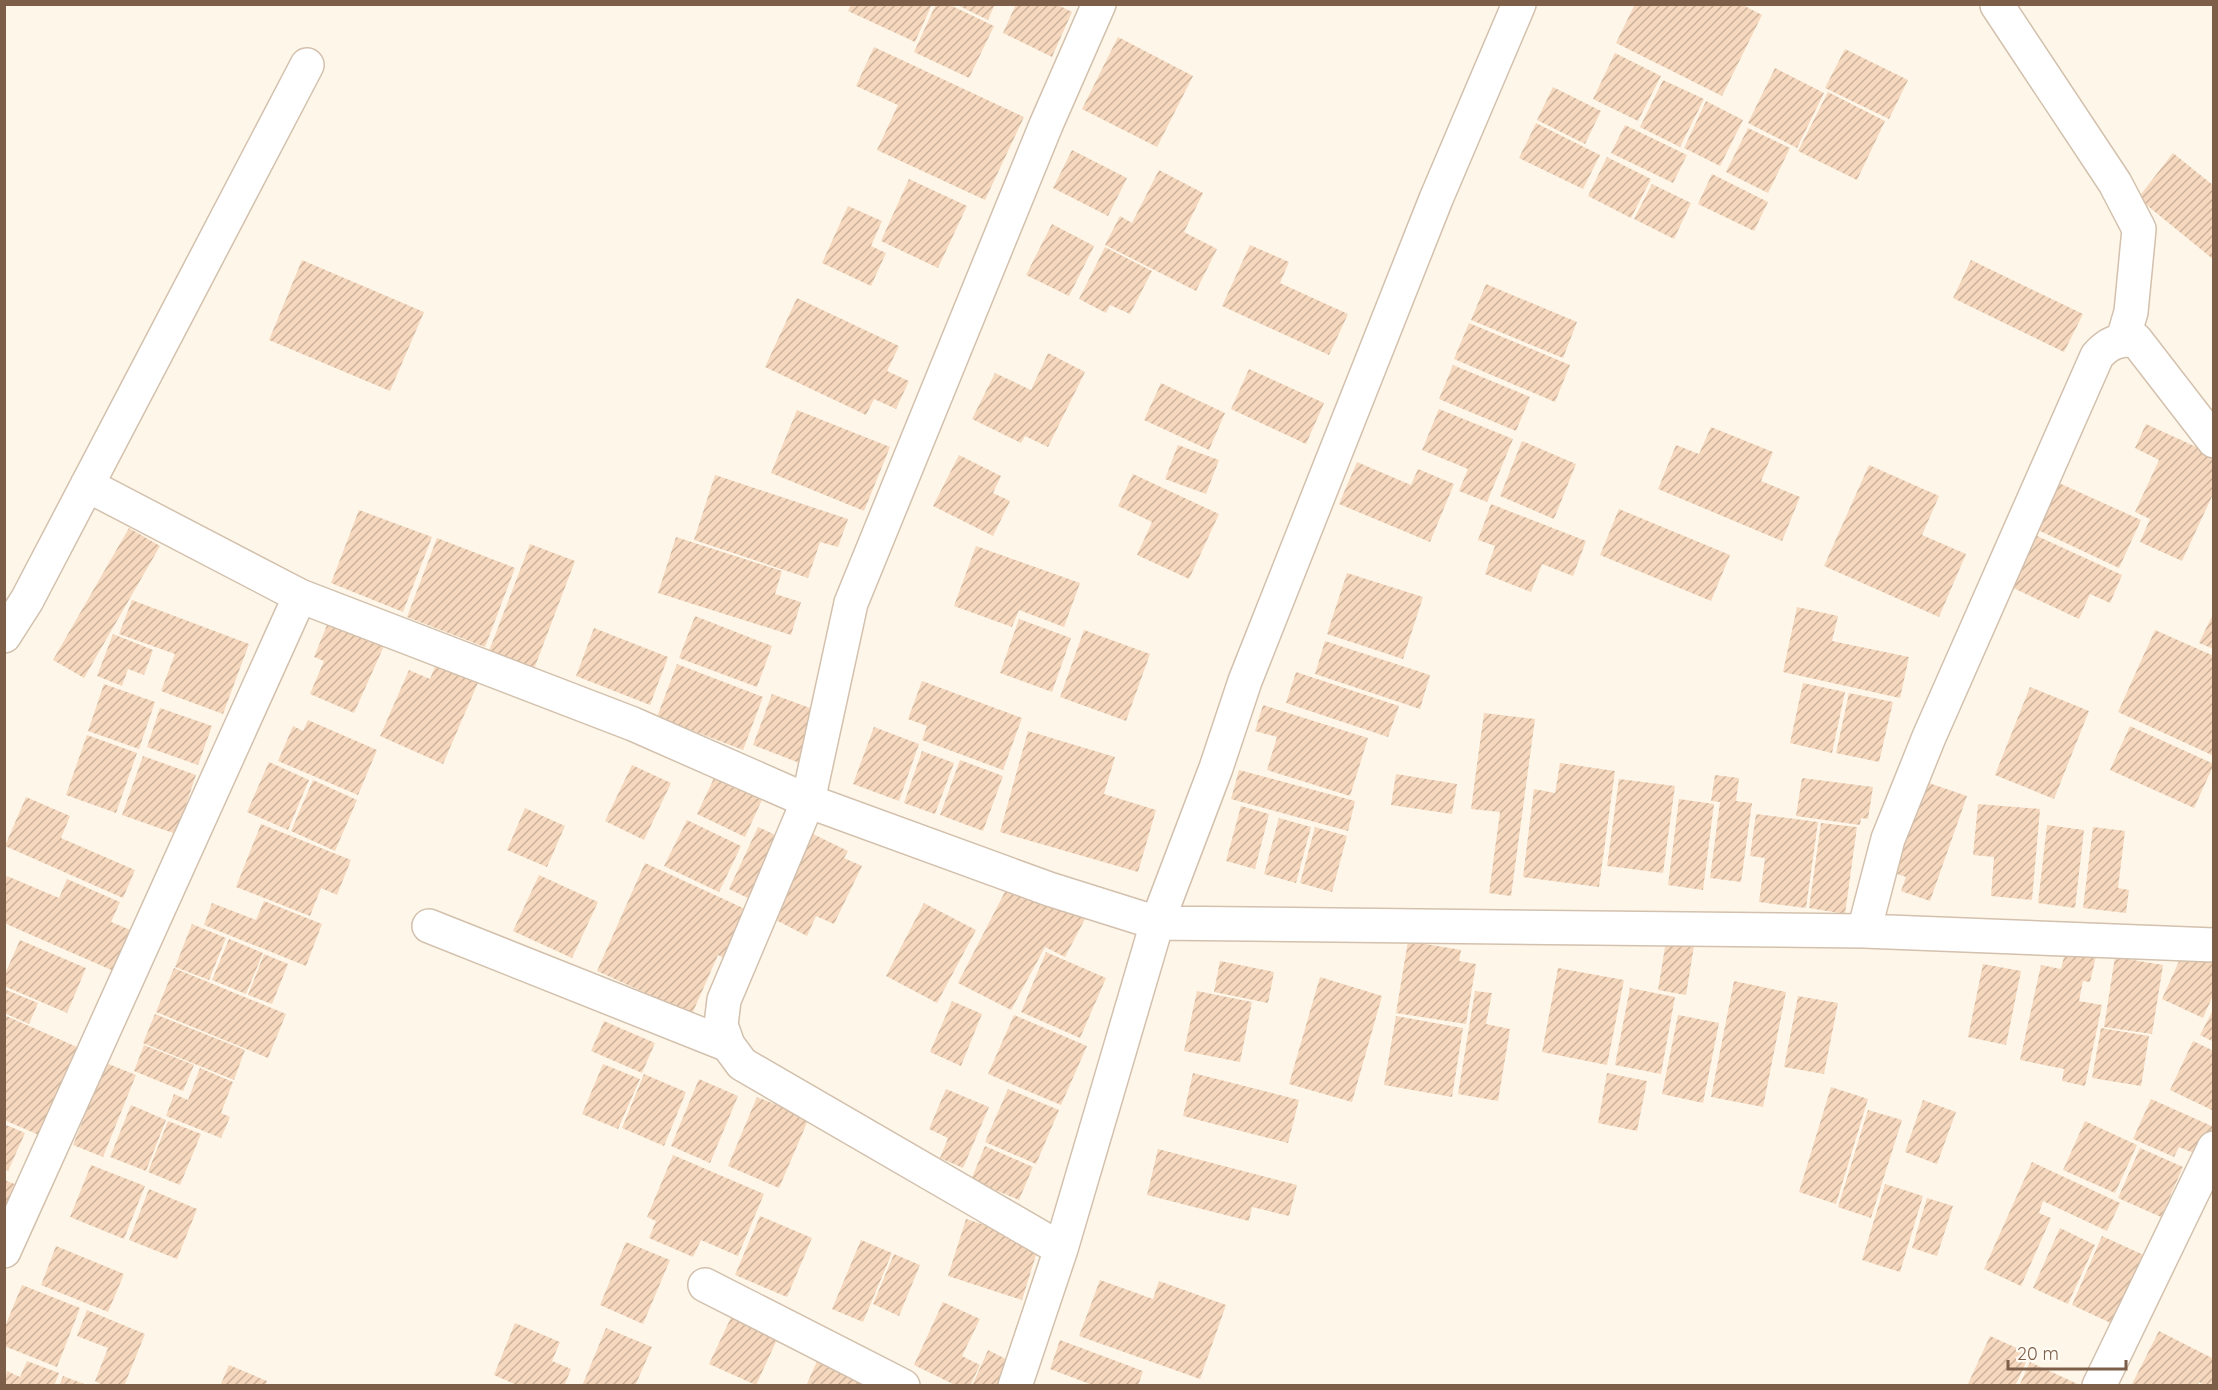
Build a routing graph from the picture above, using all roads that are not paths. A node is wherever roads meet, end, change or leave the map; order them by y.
1 (1099, 4) edge
2 (1519, 4) edge
3 (1997, 5) edge
4 (307, 65) dead end
5 (2123, 339) junction
6 (2214, 441) edge
7 (87, 485) junction
8 (300, 596) junction
9 (4, 636) edge
10 (808, 801) junction
11 (1157, 923) junction
12 (429, 926) dead end
13 (1864, 931) junction
14 (2211, 939) edge
15 (728, 1045) junction
16 (2214, 1148) edge
17 (1061, 1249) junction
18 (4, 1251) edge
19 (705, 1285) dead end
20 (903, 1386) edge
21 (1015, 1386) edge
22 (2099, 1386) edge

1 - 10 street
2 - 11 street
3 - 5 street
4 - 7 street
5 - 6 street
5 - 13 street
7 - 8 street
7 - 9 street
8 - 10 street
8 - 18 street
10 - 11 street
10 - 15 street
11 - 13 street
11 - 17 street
12 - 15 street
13 - 14 street
15 - 17 street
16 - 22 street
17 - 21 street
19 - 20 street

